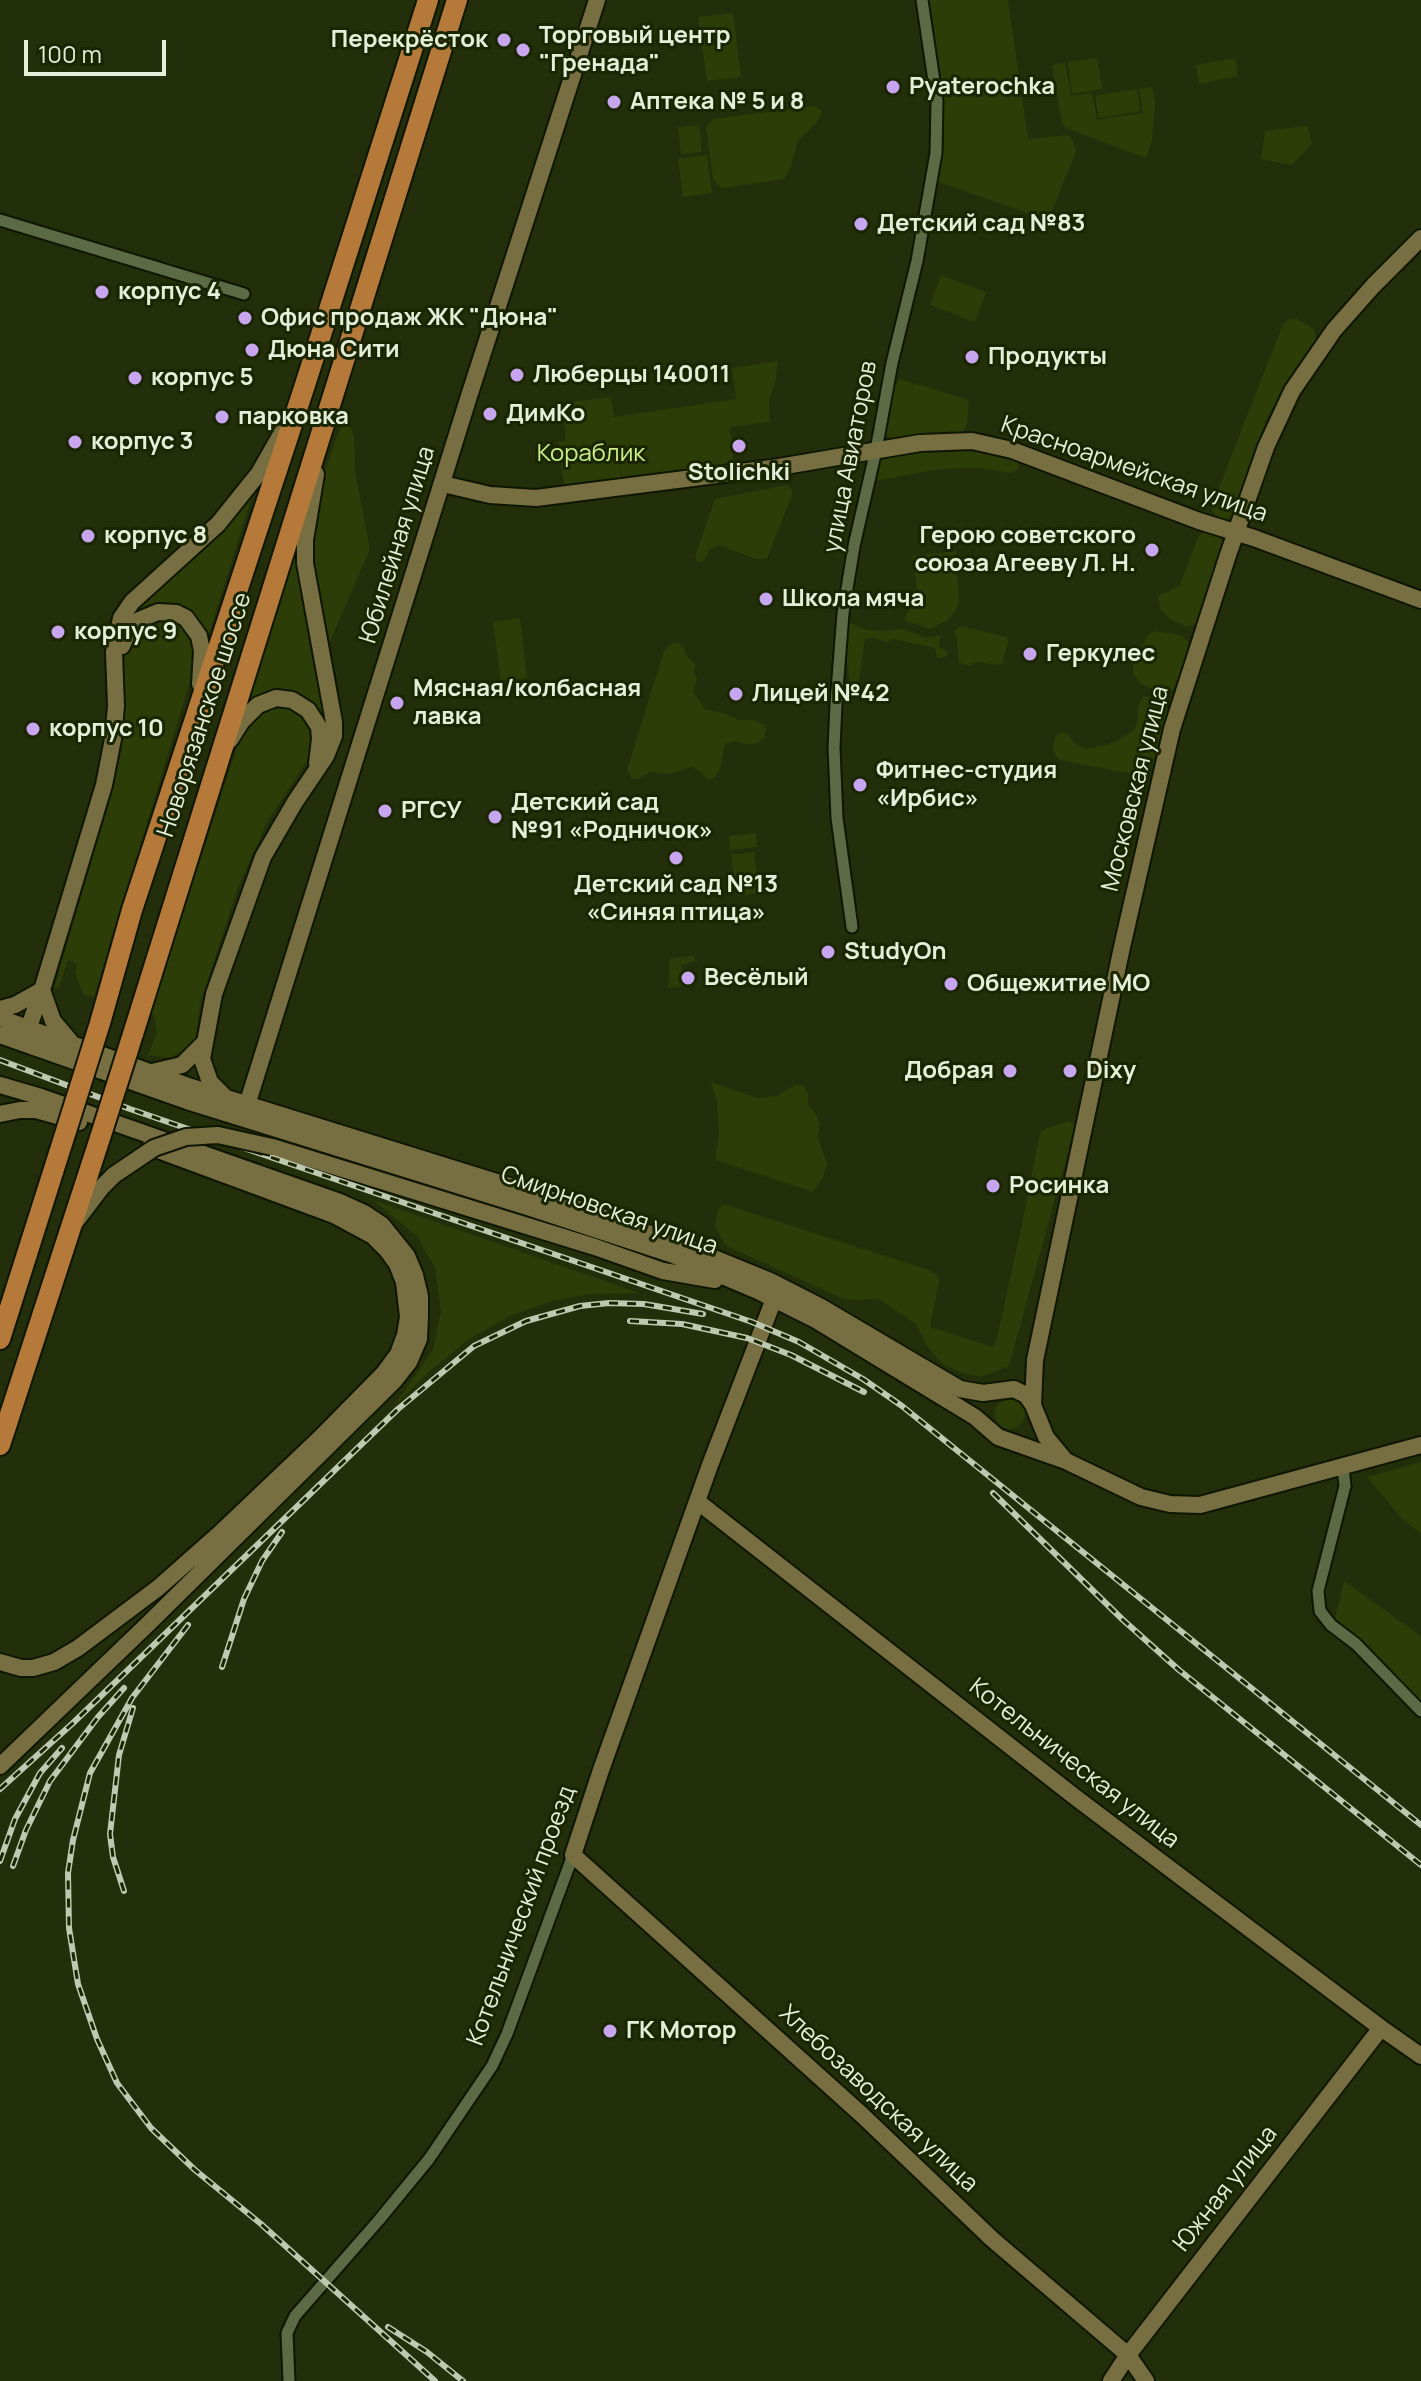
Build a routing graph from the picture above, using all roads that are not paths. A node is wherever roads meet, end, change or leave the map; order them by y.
1 (428, 0) edge
2 (457, 0) edge
3 (597, 0) edge
4 (922, 0) edge
5 (0, 220) edge
6 (1421, 238) edge
7 (244, 294) dead end
8 (304, 388) junction
9 (318, 445) junction
10 (876, 450) junction
11 (443, 484) junction
12 (1237, 532) junction
13 (1421, 600) edge
14 (114, 678) junction
15 (197, 715) junction
16 (313, 776) junction
17 (211, 782) junction
18 (852, 927) dead end
19 (42, 990) junction
20 (0, 1009) edge
21 (0, 1018) edge
22 (0, 1035) edge
23 (26, 1036) junction
24 (204, 1043) junction
25 (74, 1045) junction
26 (149, 1072) junction
27 (0, 1085) edge
28 (189, 1094) junction
29 (228, 1098) junction
30 (247, 1105) junction
31 (0, 1114) edge
32 (69, 1231) junction
33 (745, 1285) junction
34 (774, 1299) junction
35 (0, 1339) edge
36 (1035, 1360) junction
37 (999, 1392) junction
38 (1034, 1408) junction
39 (733, 1409) junction
40 (988, 1428) junction
41 (1010, 1440) junction
42 (0, 1445) edge
43 (1421, 1445) edge
44 (1066, 1461) junction
45 (1343, 1467) junction
46 (702, 1505) junction
47 (679, 1554) junction
48 (0, 1662) edge
49 (1421, 1711) edge
50 (0, 1766) edge
51 (573, 1855) junction
52 (1381, 2028) junction
53 (1421, 2056) edge
54 (1128, 2355) junction
55 (289, 2381) edge
56 (1111, 2381) edge
57 (1146, 2381) edge

1 - 8 highway, Новорязанское шоссе
2 - 9 highway, Новорязанское шоссе
3 - 11 main road, Юбилейная улица
4 - 10 street, улица Авиаторов
5 - 7 street
6 - 12 main road, Московская улица
8 - 14 main road
8 - 15 highway, Новорязанское шоссе
9 - 16 main road
9 - 17 highway, Новорязанское шоссе
10 - 11 main road, Красноармейская улица
10 - 12 main road, Красноармейская улица
10 - 18 street, улица Авиаторов
11 - 30 main road, Юбилейная улица
12 - 13 main road, Красноармейская улица
12 - 36 main road, Московская улица
14 - 15 main road
14 - 19 main road
15 - 35 highway, Новорязанское шоссе, bridge
16 - 17 main road
16 - 24 main road
17 - 32 highway, Новорязанское шоссе, bridge
19 - 20 main road
19 - 23 main road
19 - 25 main road
21 - 23 main road
22 - 23 main road
23 - 25 main road
23 - 28 main road
24 - 26 main road
24 - 29 main road
25 - 26 main road
26 - 28 main road
27 - 50 main road
28 - 29 main road, Смирновская улица
28 - 33 main road, Смирновская улица
29 - 30 main road, Смирновская улица
30 - 37 main road, Смирновская улица
31 - 48 main road
32 - 33 main road, bridge
32 - 42 highway, Новорязанское шоссе
33 - 34 main road, Смирновская улица
34 - 39 main road, Котельнический проезд
34 - 40 main road, Смирновская улица
36 - 37 main road
36 - 38 main road, Московская улица
37 - 38 main road, Смирновская улица
37 - 40 main road
38 - 41 main road
38 - 44 main road, Смирновская улица
39 - 46 main road, Котельнический проезд
39 - 47 main road, Котельнический проезд
40 - 41 main road, Смирновская улица
41 - 44 main road, Смирновская улица
43 - 45 main road, Смирновская улица
44 - 45 main road, Смирновская улица
45 - 49 street
46 - 47 main road, Котельнический проезд
46 - 52 main road, Котельническая улица
47 - 51 main road, Котельнический проезд
51 - 54 main road, Хлебозаводская улица
51 - 55 street, Котельнический проезд
52 - 53 main road, Котельническая улица
52 - 54 main road, Южная улица
54 - 56 main road, Южная улица
54 - 57 main road, Хлебозаводская улица

